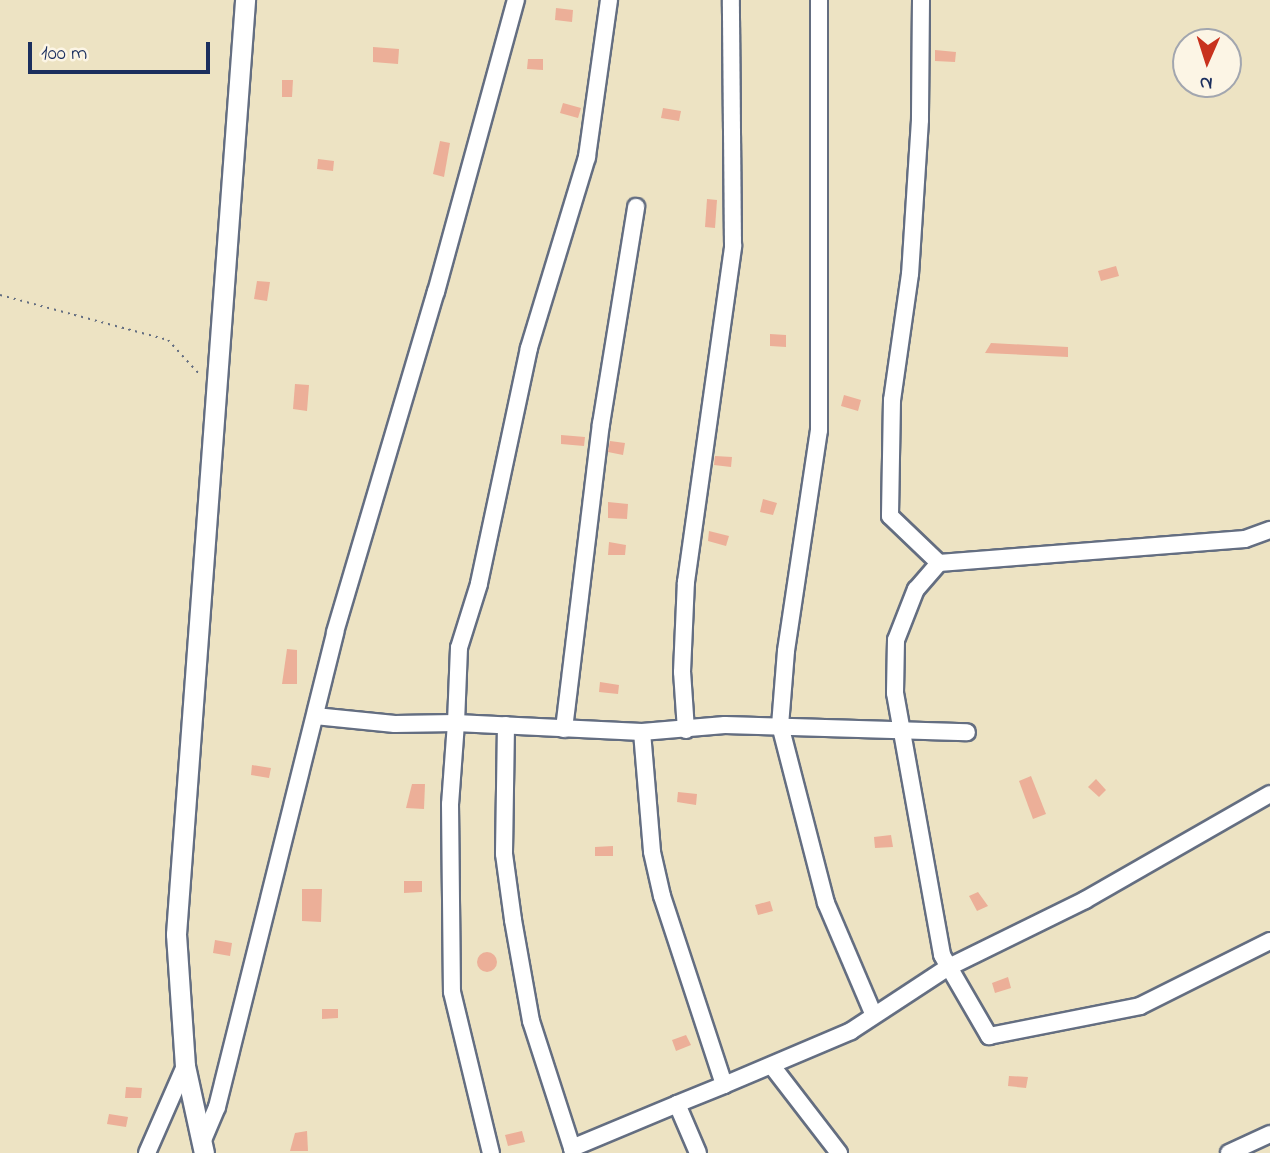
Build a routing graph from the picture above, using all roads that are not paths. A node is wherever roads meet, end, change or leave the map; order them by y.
1 (245, 0) edge
2 (516, 0) edge
3 (609, 0) edge
4 (731, 0) edge
5 (819, 0) edge
6 (921, 0) edge
7 (636, 207) dead end
8 (1270, 530) edge
9 (939, 563) junction
10 (315, 716) junction
11 (456, 723) junction
12 (506, 725) junction
13 (780, 725) junction
14 (564, 729) junction
15 (686, 730) junction
16 (642, 732) junction
17 (900, 732) junction
18 (967, 732) dead end
19 (1270, 794) edge
20 (1270, 941) edge
21 (947, 968) junction
22 (873, 1013) junction
23 (185, 1066) junction
24 (772, 1066) junction
25 (724, 1085) junction
26 (677, 1104) junction
27 (1270, 1134) edge
28 (204, 1146) edge
29 (572, 1151) edge
30 (147, 1153) edge
31 (491, 1153) edge
32 (698, 1153) edge
33 (839, 1153) edge
34 (1229, 1153) edge

1 - 23 main road
2 - 10 street
3 - 11 street
4 - 15 street
5 - 13 street
6 - 9 street
7 - 14 street
8 - 9 street
9 - 17 street
10 - 11 street
10 - 28 street
11 - 12 street
11 - 31 street
12 - 14 street
12 - 29 street
13 - 15 street
13 - 17 street
13 - 22 street
14 - 16 street
15 - 16 street
16 - 25 street
17 - 18 street
17 - 21 street
19 - 21 street
20 - 21 street
21 - 22 street
22 - 24 street
23 - 28 main road
23 - 30 street
24 - 25 street
24 - 33 street
25 - 26 street
26 - 29 street
26 - 32 street
27 - 34 street

